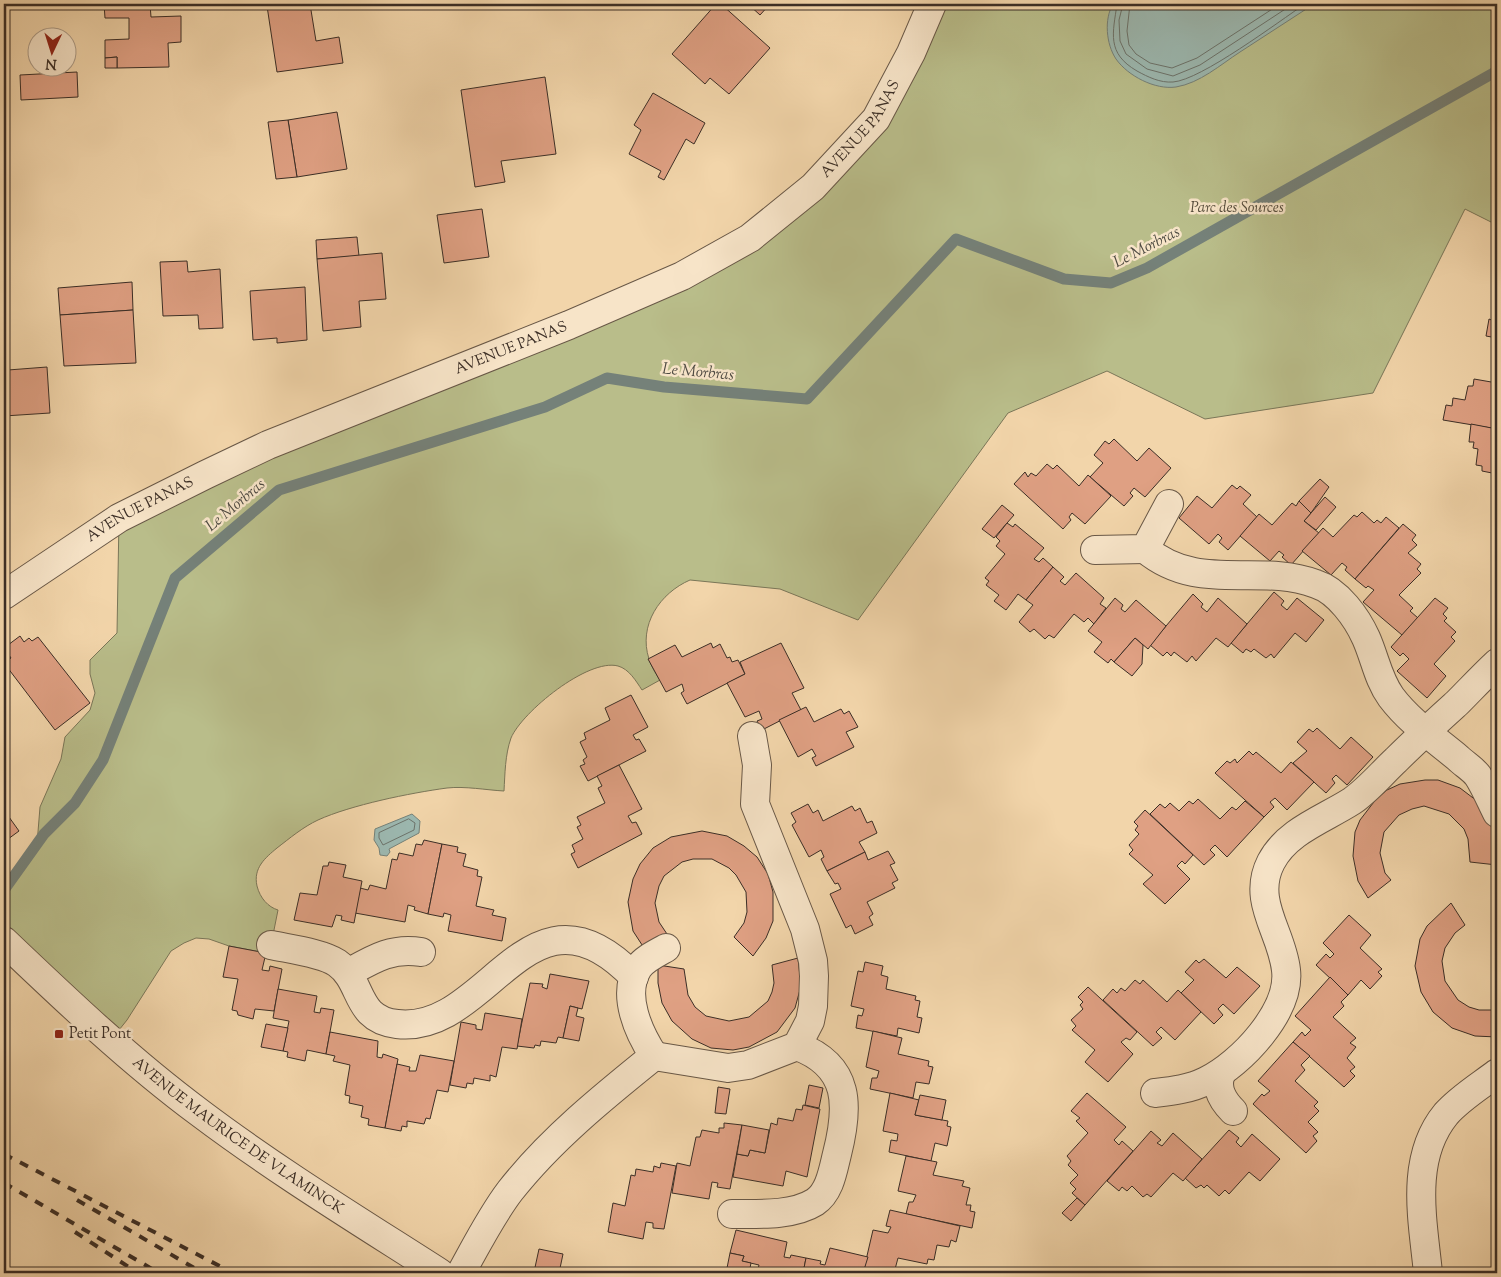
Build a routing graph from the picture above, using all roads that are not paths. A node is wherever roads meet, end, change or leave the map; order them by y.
1 (932, 4) edge
2 (1169, 504) dead end
3 (1146, 549) junction
4 (1095, 550) dead end
5 (4, 594) edge
6 (1497, 663) edge
7 (1426, 731) junction
8 (752, 736) dead end
9 (1497, 812) edge
10 (4, 941) edge
11 (271, 945) dead end
12 (666, 948) dead end
13 (421, 952) dead end
14 (348, 973) junction
15 (634, 977) junction
16 (797, 1046) junction
17 (654, 1056) junction
18 (1497, 1073) edge
19 (1221, 1074) junction
20 (1155, 1093) dead end
21 (1234, 1111) dead end
22 (732, 1214) dead end
23 (440, 1273) edge
24 (461, 1273) edge
25 (1428, 1273) edge

1 - 5 street, AVENUE PANAS
2 - 3 street
3 - 4 street
3 - 7 street
6 - 7 street
7 - 9 street
7 - 19 street
8 - 16 street
10 - 23 street, AVENUE MAURICE DE VLAMINCK
11 - 14 street
12 - 15 street
13 - 14 street
14 - 15 street
15 - 17 street
16 - 17 street
16 - 22 street
17 - 24 street
18 - 25 street
19 - 20 street
19 - 21 street

